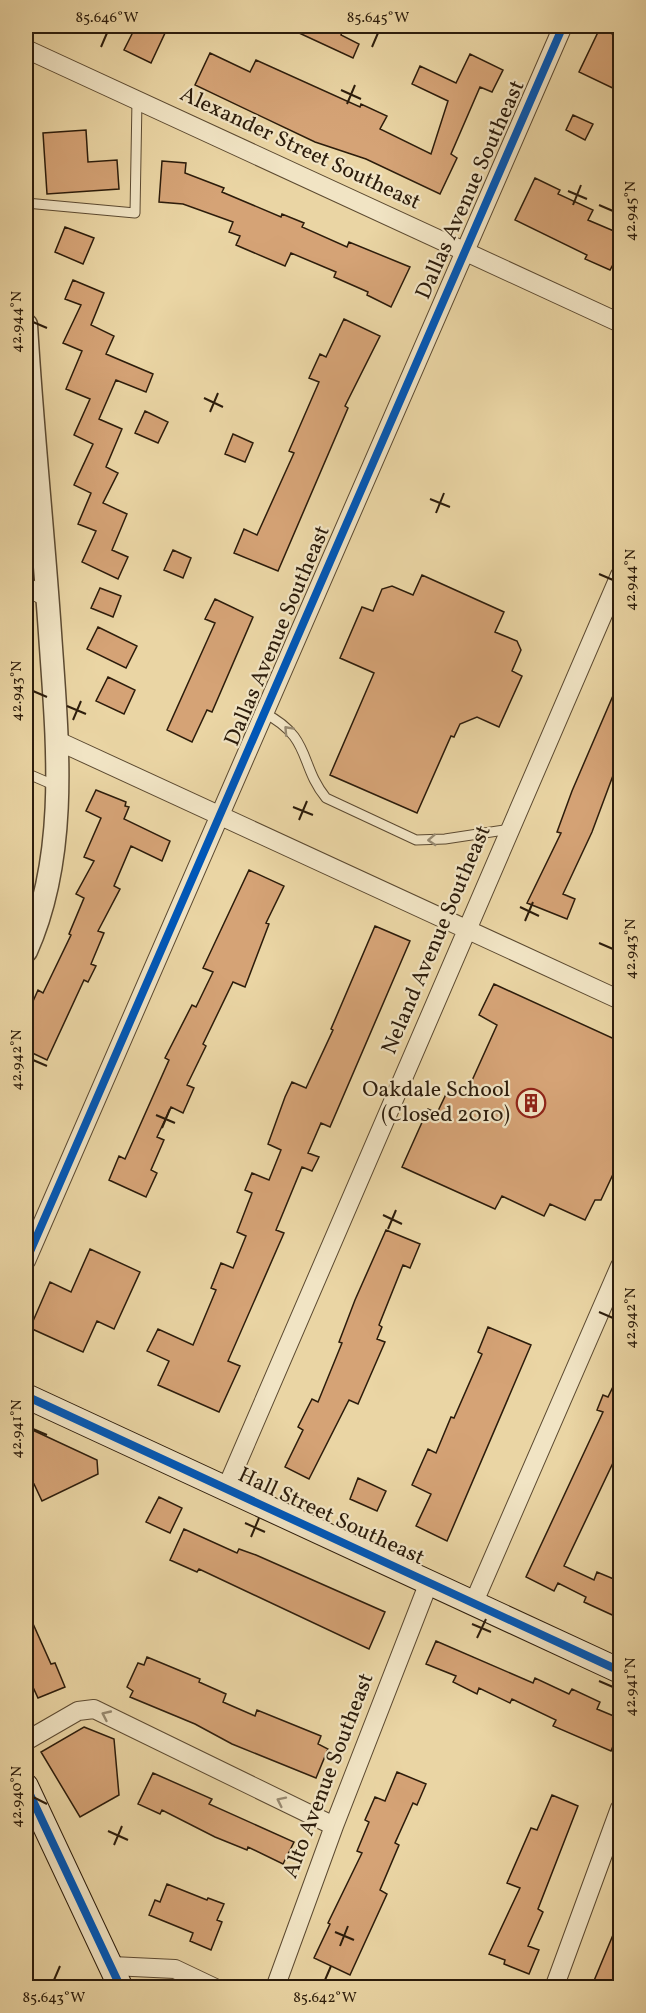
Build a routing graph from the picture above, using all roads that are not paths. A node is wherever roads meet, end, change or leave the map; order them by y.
1 (563, 26) edge
2 (26, 49) edge
3 (137, 100) junction
4 (26, 203) edge
5 (464, 251) junction
6 (621, 323) edge
7 (26, 325) edge
8 (27, 378) edge
9 (621, 575) edge
10 (26, 587) edge
11 (47, 597) junction
12 (264, 713) junction
13 (57, 741) junction
14 (26, 772) edge
15 (56, 786) junction
16 (220, 815) junction
17 (511, 829) junction
18 (32, 920) edge
19 (467, 929) junction
20 (26, 951) edge
21 (621, 1000) edge
22 (26, 1261) edge
23 (621, 1266) edge
24 (26, 1396) edge
25 (226, 1489) junction
26 (429, 1582) junction
27 (474, 1602) junction
28 (621, 1671) edge
29 (26, 1741) edge
30 (26, 1786) edge
31 (621, 1808) edge
32 (32, 1819) edge
33 (334, 1826) junction
34 (117, 1977) edge
35 (215, 1988) edge
36 (275, 1988) edge
37 (554, 1988) edge

1 - 5 street, Dallas Avenue Southeast
2 - 3 street, Alexander Street Southeast
3 - 4 lane
3 - 5 street, Alexander Street Southeast
5 - 6 street, Alexander Street Southeast
5 - 12 street, Dallas Avenue Southeast
7 - 8 street
8 - 11 street
9 - 17 street, Neland Avenue Southeast
10 - 11 street
11 - 13 street
12 - 16 street, Dallas Avenue Southeast
17 -> 12 lane
13 - 15 street
13 - 16 street
14 - 15 lane
15 - 18 street
16 - 19 street
16 - 22 street, Dallas Avenue Southeast
17 - 19 street, Neland Avenue Southeast
18 - 20 street
19 - 21 street
19 - 25 street, Neland Avenue Southeast
23 - 27 street
24 - 25 main road, Hall Street Southeast
25 - 26 main road, Hall Street Southeast
26 - 27 main road, Hall Street Southeast
26 - 33 street, Alto Avenue Southeast
27 - 28 main road, Hall Street Southeast
33 -> 29 street
30 - 32 main road
31 - 37 street
32 - 34 main road
33 - 36 street, Alto Avenue Southeast
34 - 35 street

